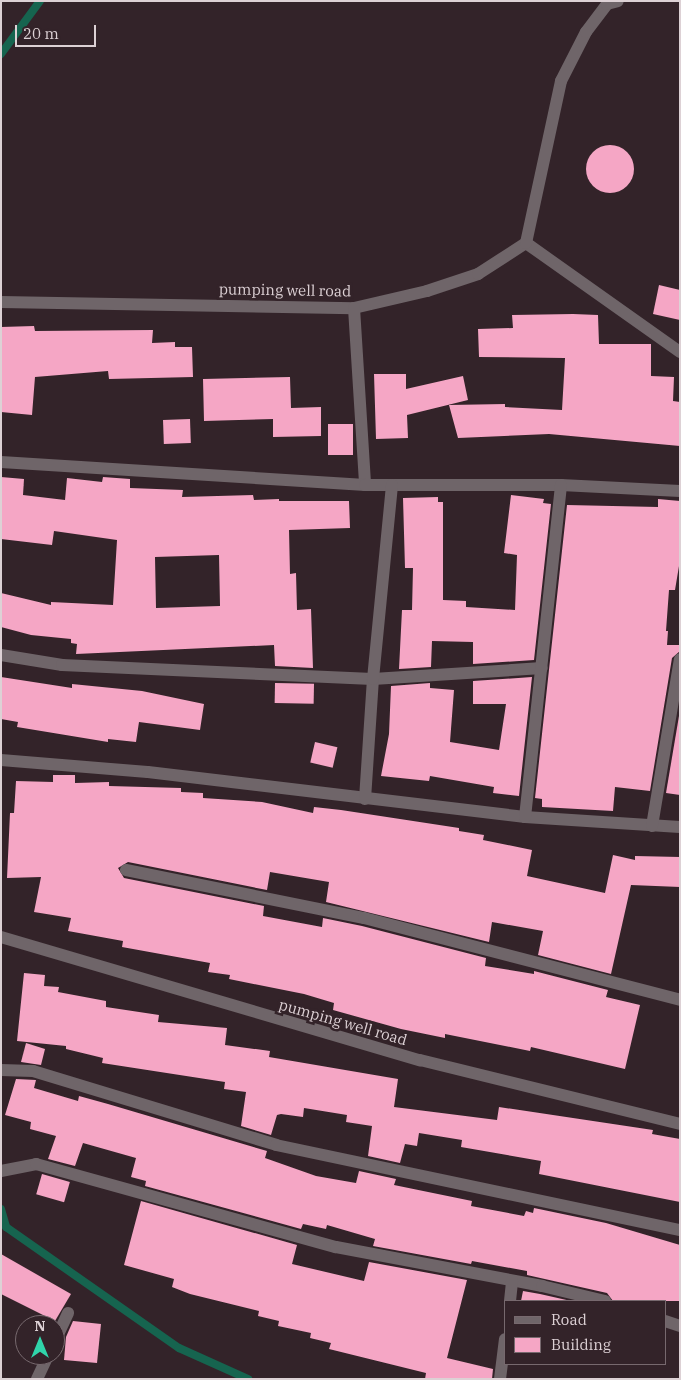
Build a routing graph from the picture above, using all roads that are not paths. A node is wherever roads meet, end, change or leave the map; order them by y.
1 (618, 1) edge
2 (526, 243) junction
3 (1, 302) edge
4 (354, 308) junction
5 (680, 352) edge
6 (1, 462) edge
7 (365, 485) junction
8 (392, 485) junction
9 (560, 485) junction
10 (680, 491) edge
11 (1, 655) edge
12 (680, 661) edge
13 (542, 668) junction
14 (373, 679) junction
15 (1, 760) edge
16 (365, 800) junction
17 (525, 817) junction
18 (652, 826) junction
19 (680, 827) edge
20 (126, 870) dead end
21 (1, 937) edge
22 (680, 1000) edge
23 (1, 1070) edge
24 (680, 1124) edge
25 (1, 1171) edge
26 (680, 1230) edge
27 (512, 1281) junction
28 (510, 1300) edge
29 (600, 1300) edge
30 (68, 1313) dead end
31 (65, 1319) edge
32 (666, 1321) edge
33 (680, 1326) edge
34 (503, 1355) edge
35 (43, 1365) edge
36 (37, 1379) edge
37 (500, 1379) edge

1 - 2 street
2 - 4 street, pumping well road
2 - 5 street
3 - 4 street, pumping well road
4 - 7 street
6 - 7 street
7 - 8 street
8 - 9 street
8 - 14 street
9 - 10 street
9 - 13 street
11 - 14 street
12 - 18 street
13 - 14 street
13 - 17 street
14 - 16 street
15 - 16 street
16 - 17 street
17 - 18 street
18 - 19 street
20 - 22 street
21 - 24 street, pumping well road
23 - 26 street
25 - 27 street
27 - 28 street
27 - 29 street
30 - 31 street
32 - 33 street
34 - 37 street
35 - 36 street

